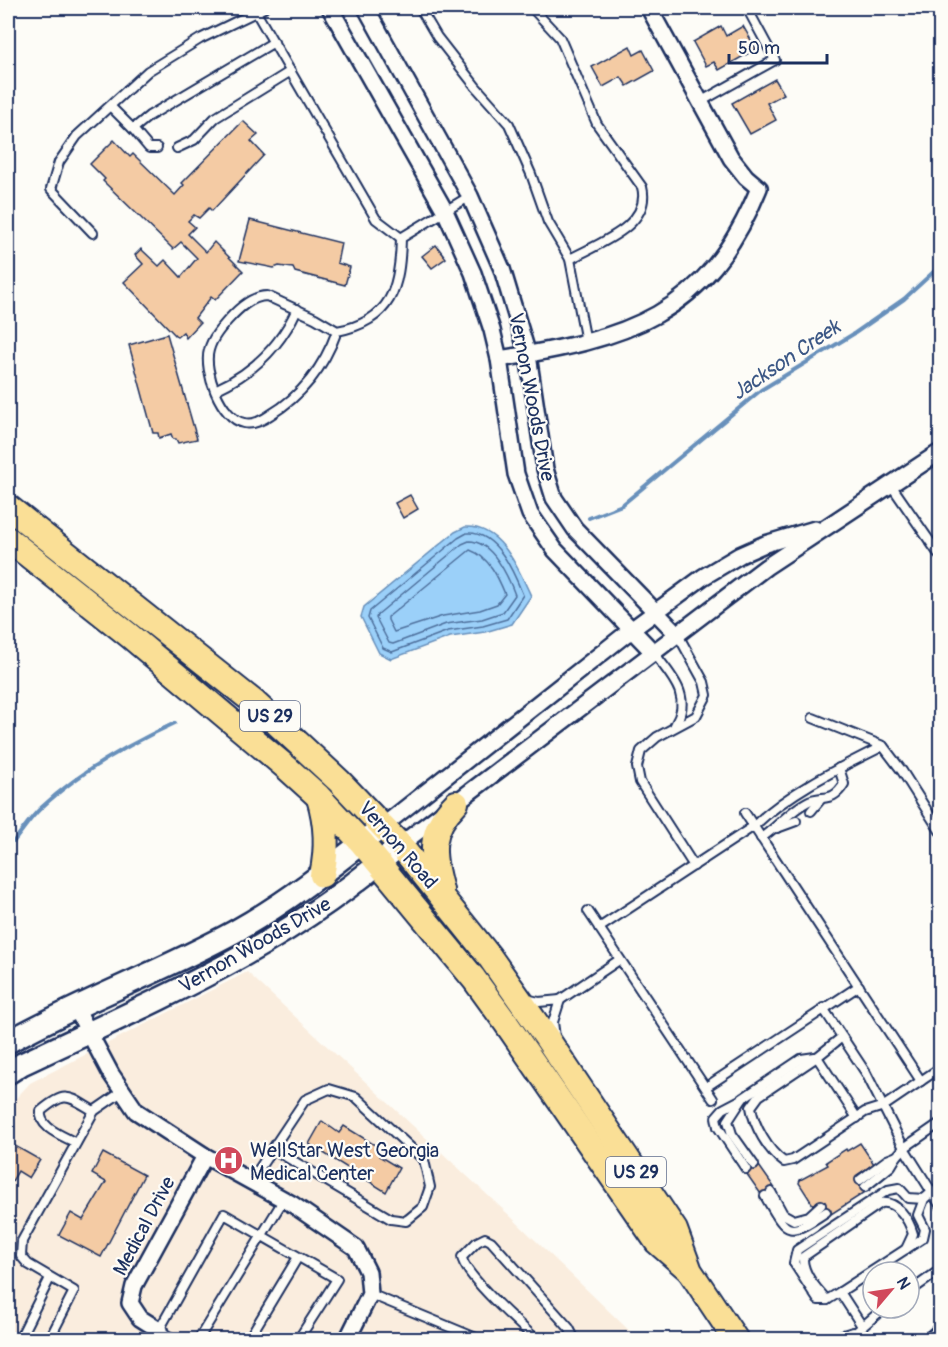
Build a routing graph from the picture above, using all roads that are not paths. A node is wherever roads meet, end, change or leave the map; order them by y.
1 (264, 8) edge
2 (330, 8) edge
3 (366, 8) edge
4 (420, 8) edge
5 (532, 8) edge
6 (649, 8) edge
7 (747, 8) edge
8 (256, 12) junction
9 (274, 42) junction
10 (291, 71) junction
11 (700, 102) junction
12 (110, 106) junction
13 (134, 129) junction
14 (157, 148) dead end
15 (177, 148) dead end
16 (470, 196) junction
17 (445, 211) junction
18 (93, 233) dead end
19 (400, 238) junction
20 (570, 259) junction
21 (297, 309) junction
22 (337, 331) junction
23 (586, 342) junction
24 (528, 355) junction
25 (499, 359) junction
26 (215, 390) junction
27 (940, 452) edge
28 (891, 485) junction
29 (8, 507) edge
30 (835, 523) junction
31 (8, 539) edge
32 (940, 556) edge
33 (656, 612) junction
34 (632, 630) junction
35 (678, 635) junction
36 (654, 653) junction
37 (813, 718) dead end
38 (674, 726) junction
39 (883, 746) junction
40 (839, 768) junction
41 (318, 796) junction
42 (821, 800) junction
43 (456, 803) junction
44 (811, 811) dead end
45 (745, 813) dead end
46 (796, 821) dead end
47 (383, 826) junction
48 (754, 826) junction
49 (777, 828) junction
50 (940, 831) edge
51 (761, 838) junction
52 (362, 843) junction
53 (400, 845) junction
54 (379, 864) junction
55 (694, 866) junction
56 (322, 875) junction
57 (442, 896) junction
58 (588, 911) dead end
59 (599, 928) junction
60 (619, 960) junction
61 (859, 986) junction
62 (518, 997) junction
63 (560, 1000) junction
64 (76, 1008) junction
65 (824, 1008) junction
66 (88, 1033) junction
67 (842, 1037) junction
68 (8, 1042) edge
69 (557, 1053) junction
70 (817, 1057) junction
71 (940, 1068) edge
72 (8, 1073) edge
73 (921, 1081) junction
74 (706, 1088) junction
75 (123, 1091) junction
76 (743, 1098) junction
77 (713, 1099) dead end
78 (884, 1106) junction
79 (94, 1111) junction
80 (857, 1118) junction
81 (940, 1123) edge
82 (76, 1143) junction
83 (904, 1148) junction
84 (273, 1149) junction
85 (205, 1156) junction
86 (251, 1181) junction
87 (862, 1183) dead end
88 (932, 1192) junction
89 (768, 1194) dead end
90 (908, 1198) junction
91 (284, 1199) junction
92 (924, 1200) junction
93 (940, 1205) edge
94 (824, 1209) dead end
95 (918, 1215) junction
96 (262, 1236) junction
97 (905, 1250) junction
98 (298, 1257) junction
99 (940, 1270) edge
100 (690, 1271) junction
101 (51, 1278) junction
102 (921, 1283) edge
103 (840, 1292) junction
104 (370, 1294) junction
105 (827, 1300) junction
106 (869, 1320) edge
107 (862, 1326) junction
108 (854, 1332) junction
109 (940, 1332) edge
110 (156, 1335) edge
111 (32, 1340) edge
112 (49, 1340) edge
113 (176, 1340) edge
114 (198, 1340) edge
115 (248, 1340) edge
116 (298, 1340) edge
117 (347, 1340) edge
118 (481, 1340) edge
119 (537, 1340) edge
120 (575, 1340) edge
121 (736, 1340) edge
122 (827, 1340) edge
123 (848, 1340) edge
124 (931, 1340) edge

1 - 8 lane
2 - 17 street, Vernon Woods Drive
3 - 16 street, Vernon Woods Drive
4 - 20 lane
5 - 20 lane
6 - 11 street
7 - 11 lane
8 - 9 lane
8 - 12 lane
9 - 10 lane
9 - 13 lane
10 - 15 lane
10 - 19 lane
11 - 23 street
12 - 13 lane
12 - 18 lane
13 - 14 lane
16 - 17 lane
16 - 24 street, Vernon Woods Drive
17 - 19 lane
17 - 25 street, Vernon Woods Drive
19 - 22 lane
20 - 23 lane
21 - 22 lane
21 - 26 lane
21 - 26 lane
22 - 26 lane
23 - 24 street
24 - 25 street
24 - 33 street, Vernon Woods Drive
25 - 34 street, Vernon Woods Drive
27 - 28 street
28 - 30 street
28 - 32 lane
29 - 47 main road, Vernon Road / US 29
30 - 33 street
30 - 35 street
31 - 41 main road, Vernon Road / US 29
33 - 34 street
33 - 35 street, Vernon Woods Drive
34 - 36 street, Vernon Woods Drive
34 - 47 street, Vernon Woods Drive
35 - 36 street, Vernon Woods Drive
35 - 38 lane
36 - 38 lane
36 - 43 street, Vernon Woods Drive
37 - 39 lane
38 - 55 lane
39 - 40 lane
39 - 50 lane
40 - 42 lane
40 - 48 lane
41 - 52 main road, Vernon Road / US 29
41 - 56 main road
42 - 44 lane
42 - 49 lane
43 - 53 street, Vernon Woods Drive
43 - 57 main road
45 - 48 lane
46 - 49 lane
47 - 52 street, Vernon Woods Drive
47 - 53 main road, Vernon Road / US 29
48 - 51 lane
48 - 55 lane
49 - 51 lane
51 - 61 lane
52 - 54 main road, Vernon Road / US 29
52 - 56 street, Vernon Woods Drive
53 - 54 street, Vernon Woods Drive
53 - 57 main road, Vernon Road / US 29
54 - 66 street, Vernon Woods Drive
54 - 100 main road, Vernon Road / US 29
55 - 59 lane
56 - 64 street, Vernon Woods Drive
57 - 62 main road, Vernon Road / US 29
58 - 59 lane
59 - 60 lane
60 - 63 lane
60 - 74 lane
61 - 65 lane
61 - 73 lane
62 - 63 lane
62 - 69 main road, Vernon Road / US 29
63 - 69 lane
64 - 66 street
64 - 68 street, Vernon Woods Drive
65 - 67 lane
65 - 74 lane
66 - 72 street, Vernon Woods Drive
66 - 75 street
67 - 70 lane
67 - 78 lane
69 - 100 main road, Vernon Road / US 29
70 - 76 lane
70 - 80 lane
70 - 80 lane
71 - 73 lane
73 - 78 lane
74 - 77 lane
75 - 79 lane
75 - 85 street
76 - 76 lane
78 - 80 lane
78 - 83 lane
79 - 82 lane
79 - 82 lane
81 - 83 lane
82 - 101 lane
83 - 87 lane
83 - 88 lane
84 - 84 lane
84 - 86 lane
85 - 86 street
85 - 110 street, Medical Drive
86 - 91 street
88 - 92 lane
88 - 93 lane
89 - 94 lane
90 - 92 lane
90 - 95 lane
90 - 105 lane
91 - 96 lane
91 - 104 street
92 - 95 lane
95 - 97 lane
96 - 98 lane
96 - 110 lane
96 - 114 lane
97 - 103 lane
97 - 105 lane
98 - 115 lane
98 - 116 lane
99 - 102 lane
100 - 121 main road, Vernon Road / US 29
101 - 111 lane
101 - 112 lane
103 - 105 lane
103 - 107 lane
104 - 117 street
104 - 118 lane
106 - 107 lane
107 - 108 lane
108 - 122 lane
108 - 123 lane
109 - 124 street
110 - 113 lane
119 - 120 lane

